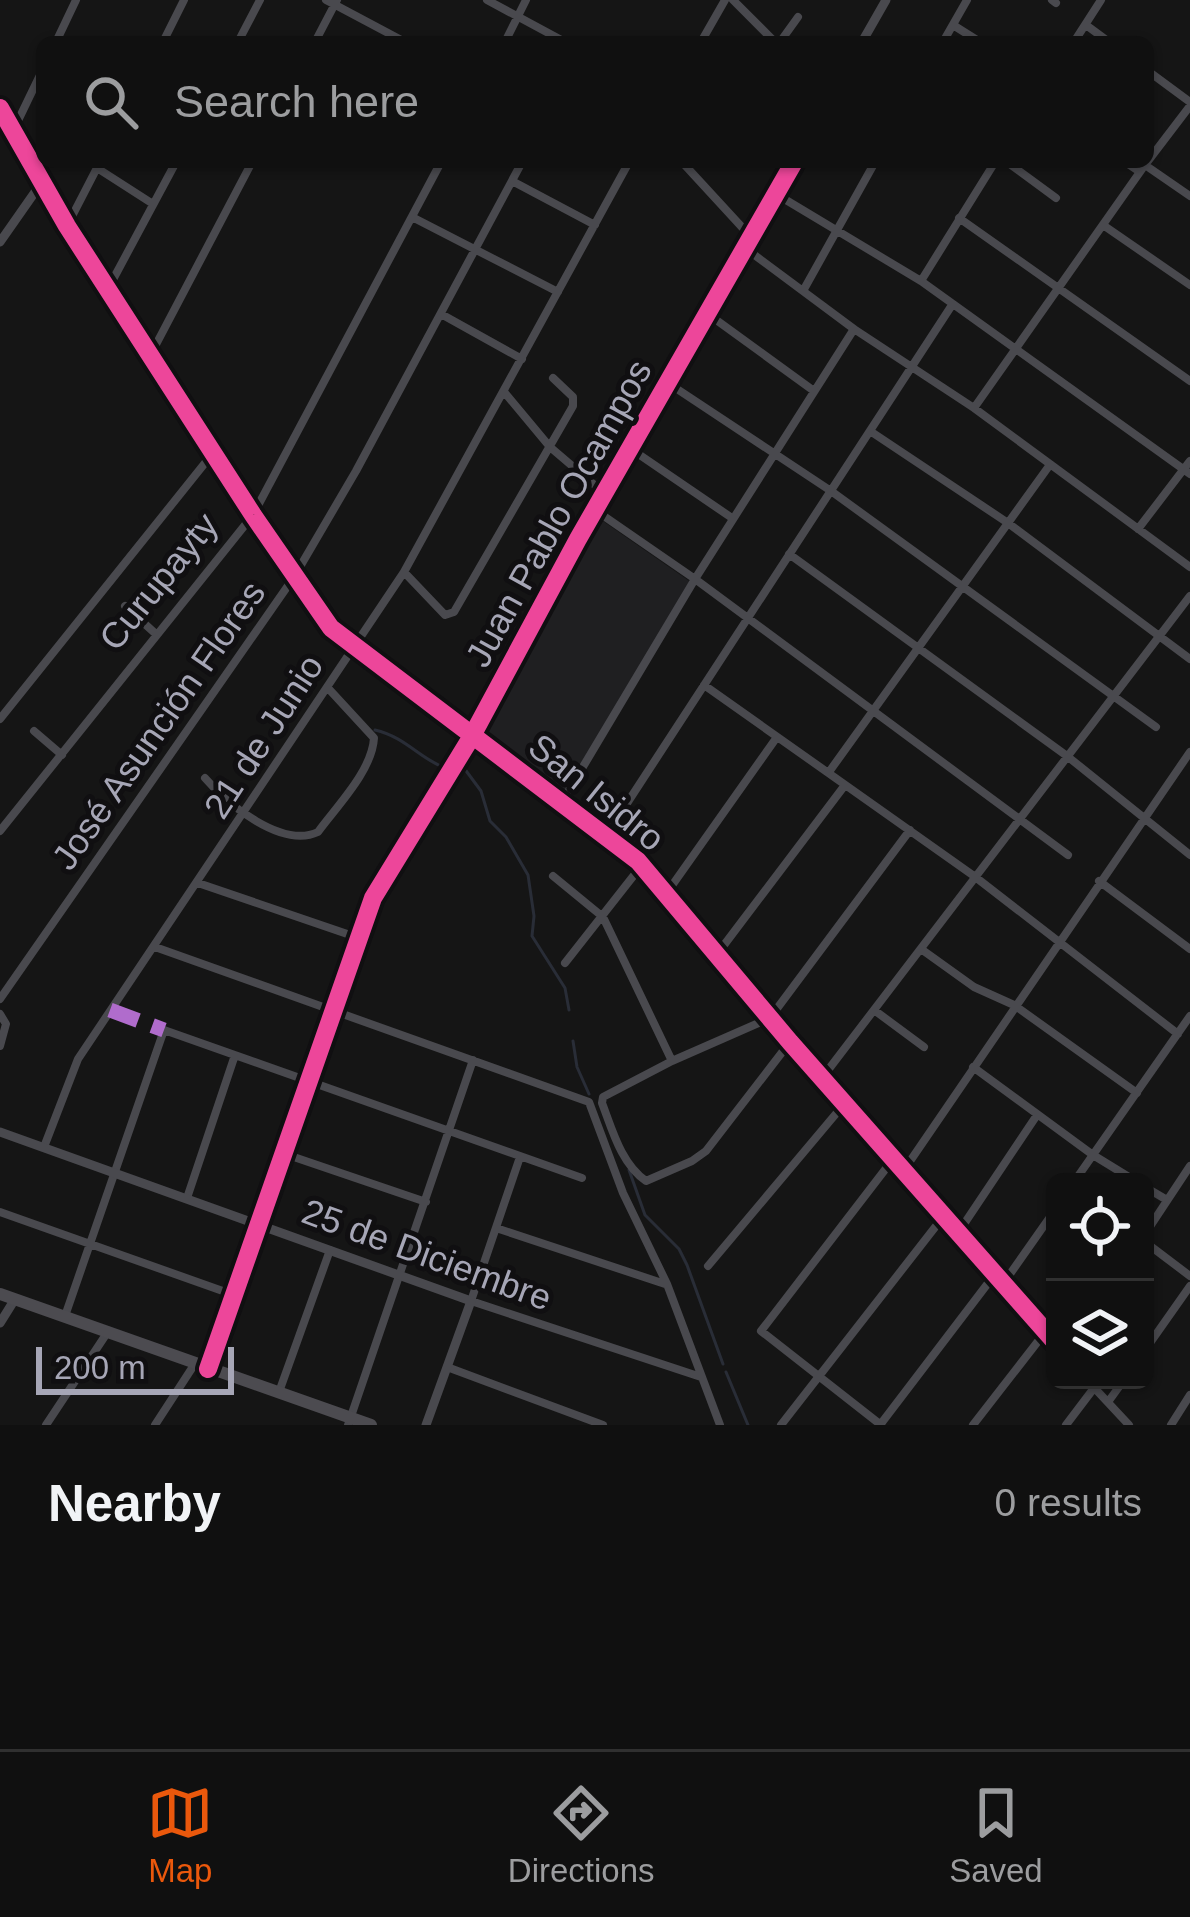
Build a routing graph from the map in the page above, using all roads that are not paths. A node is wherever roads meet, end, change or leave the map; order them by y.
1 (76, 0) edge
2 (184, 0) edge
3 (260, 0) edge
4 (487, 0) edge
5 (526, 0) edge
6 (729, 0) edge
7 (886, 0) edge
8 (967, 0) edge
9 (1101, 0) edge
10 (332, 2) edge
11 (518, 17) junction
12 (798, 17) dead end
13 (953, 25) junction
14 (1086, 25) junction
15 (59, 36) edge
16 (167, 36) edge
17 (241, 36) edge
18 (318, 36) edge
19 (394, 36) edge
20 (508, 36) edge
21 (554, 36) edge
22 (705, 36) edge
23 (770, 36) edge
24 (782, 36) edge
25 (865, 36) edge
26 (947, 36) edge
27 (970, 36) edge
28 (1078, 36) edge
29 (1101, 36) edge
30 (1154, 76) edge
31 (36, 83) edge
32 (1190, 104) edge
33 (0, 107) edge
34 (13, 131) junction
35 (1154, 153) edge
36 (97, 168) edge
37 (103, 168) edge
38 (173, 168) edge
39 (249, 168) edge
40 (438, 168) edge
41 (519, 168) edge
42 (626, 168) edge
43 (688, 168) edge
44 (791, 168) edge
45 (872, 168) edge
46 (991, 168) edge
47 (1015, 168) edge
48 (1143, 168) edge
49 (1149, 168) edge
50 (512, 181) junction
51 (42, 182) junction
52 (776, 194) junction
53 (1190, 196) edge
54 (1056, 198) dead end
55 (153, 204) junction
56 (412, 217) junction
57 (959, 218) junction
58 (595, 225) junction
59 (1103, 225) junction
60 (67, 226) junction
61 (838, 228) junction
62 (752, 237) junction
63 (0, 242) edge
64 (476, 248) junction
65 (745, 248) junction
66 (921, 280) junction
67 (1190, 285) edge
68 (1059, 286) junction
69 (110, 287) junction
70 (803, 291) junction
71 (558, 292) junction
72 (952, 305) junction
73 (441, 314) junction
74 (708, 314) junction
75 (854, 329) junction
76 (1017, 349) junction
77 (151, 354) junction
78 (522, 359) junction
79 (911, 366) junction
80 (553, 377) dead end
81 (1190, 381) edge
82 (668, 383) junction
83 (814, 391) junction
84 (505, 392) junction
85 (974, 408) junction
86 (870, 431) junction
87 (550, 446) junction
88 (631, 449) junction
89 (213, 453) junction
90 (773, 454) junction
91 (1049, 466) junction
92 (1188, 468) edge
93 (832, 490) junction
94 (604, 494) junction
95 (596, 510) junction
96 (253, 515) junction
97 (732, 518) junction
98 (1008, 523) junction
99 (1138, 529) junction
100 (789, 554) junction
101 (1190, 565) edge
102 (404, 572) junction
103 (294, 577) junction
104 (695, 579) junction
105 (965, 586) junction
106 (1190, 596) edge
107 (125, 606) dead end
108 (747, 616) junction
109 (157, 635) junction
110 (1159, 635) junction
111 (353, 648) junction
112 (920, 648) junction
113 (1190, 658) edge
114 (704, 685) junction
115 (327, 687) junction
116 (1112, 695) junction
117 (874, 710) junction
118 (0, 719) edge
119 (1156, 727) dead end
120 (34, 731) dead end
121 (472, 736) junction
122 (777, 737) junction
123 (62, 755) junction
124 (1066, 756) junction
125 (1188, 758) edge
126 (829, 772) junction
127 (205, 778) dead end
128 (845, 784) junction
129 (562, 802) junction
130 (242, 815) junction
131 (1142, 818) junction
132 (1020, 819) junction
133 (910, 830) junction
134 (0, 831) edge
135 (607, 834) junction
136 (1068, 855) dead end
137 (1190, 855) edge
138 (643, 866) junction
139 (553, 876) dead end
140 (974, 876) junction
141 (1099, 881) junction
142 (198, 883) junction
143 (666, 894) junction
144 (603, 917) junction
145 (359, 938) junction
146 (1057, 943) junction
147 (155, 947) junction
148 (921, 949) junction
149 (1190, 949) edge
150 (718, 953) junction
151 (565, 963) dead end
152 (1, 998) edge
153 (1014, 1005) junction
154 (874, 1010) junction
155 (332, 1012) junction
156 (0, 1014) edge
157 (1190, 1016) edge
158 (770, 1018) junction
159 (1178, 1034) junction
160 (790, 1042) junction
161 (0, 1046) edge
162 (924, 1047) dead end
163 (236, 1055) junction
164 (473, 1060) junction
165 (672, 1061) junction
166 (973, 1067) junction
167 (822, 1078) junction
168 (308, 1081) junction
169 (1137, 1093) junction
170 (844, 1103) junction
171 (1037, 1114) junction
172 (0, 1132) edge
173 (449, 1132) junction
174 (44, 1147) junction
175 (283, 1153) junction
176 (1093, 1155) junction
177 (520, 1157) junction
178 (894, 1158) junction
179 (1190, 1166) edge
180 (904, 1170) junction
181 (115, 1172) junction
182 (1080, 1173) edge
183 (1122, 1173) edge
184 (582, 1178) dead end
185 (1154, 1192) edge
186 (187, 1198) junction
187 (1167, 1200) junction
188 (426, 1202) junction
189 (0, 1212) edge
190 (943, 1217) junction
191 (259, 1222) junction
192 (1154, 1222) edge
193 (1046, 1223) edge
194 (496, 1228) junction
195 (958, 1233) junction
196 (91, 1244) junction
197 (1154, 1246) edge
198 (330, 1250) junction
199 (708, 1266) dead end
200 (401, 1274) junction
201 (994, 1274) junction
202 (1190, 1276) edge
203 (667, 1284) junction
204 (1003, 1284) junction
205 (1190, 1286) edge
206 (0, 1294) edge
207 (234, 1295) junction
208 (15, 1299) junction
209 (471, 1301) junction
210 (64, 1317) junction
211 (0, 1323) edge
212 (1046, 1330) joint
213 (107, 1333) junction
214 (1154, 1337) edge
215 (201, 1367) junction
216 (447, 1367) junction
217 (821, 1377) junction
218 (702, 1378) junction
219 (1088, 1389) edge
220 (1096, 1389) edge
221 (1117, 1389) edge
222 (279, 1393) junction
223 (1190, 1395) edge
224 (1108, 1402) junction
225 (348, 1421) edge
226 (598, 1424) edge
227 (46, 1425) edge
228 (155, 1425) edge
229 (371, 1425) edge
230 (426, 1425) edge
231 (720, 1425) edge
232 (782, 1425) edge
233 (880, 1425) edge
234 (973, 1425) edge
235 (1066, 1425) edge
236 (1129, 1425) edge
237 (1171, 1425) edge

1 - 15 street
2 - 16 street
3 - 17 street
4 - 11 street
5 - 11 street
6 - 22 street
6 - 23 street
7 - 25 street
8 - 13 street
9 - 14 street
10 - 18 street
10 - 19 street
11 - 20 street
11 - 21 street
12 - 24 street
13 - 26 street
13 - 27 street
14 - 28 street
14 - 29 street
30 - 32 street
31 - 34 street
32 - 35 street
33 - 34 street, San Isidro
34 - 51 street, San Isidro
36 - 60 street
37 - 55 street
38 - 55 street
39 - 77 street
40 - 56 street, Curupayty
41 - 50 street, José Asunción Flores
42 - 58 street, 21 de Junio
43 - 62 street
44 - 52 street, Juan Pablo Ocampos
45 - 61 street
46 - 57 street
47 - 54 street
48 - 59 street
49 - 53 street
50 - 58 street
50 - 64 street, José Asunción Flores
51 - 60 street, San Isidro
51 - 63 street
52 - 61 street
52 - 62 street, Juan Pablo Ocampos
55 - 69 street
56 - 64 street
56 - 96 street, Curupayty
57 - 66 street
57 - 68 street
58 - 71 street, 21 de Junio
59 - 67 street
59 - 68 street
60 - 69 street, San Isidro
61 - 66 street
61 - 70 street
62 - 65 street, Juan Pablo Ocampos
64 - 71 street
64 - 73 street, José Asunción Flores
65 - 70 street
65 - 74 street, Juan Pablo Ocampos
66 - 72 street
68 - 76 street
68 - 81 street
69 - 77 street, San Isidro
70 - 75 street
71 - 78 street, 21 de Junio
72 - 76 street
72 - 79 street
73 - 78 street
73 - 103 street, José Asunción Flores
74 - 82 street, Juan Pablo Ocampos
74 - 83 street
75 - 79 street
75 - 83 street
76 - 85 street
76 - 92 street
77 - 89 street, San Isidro
78 - 84 street, 21 de Junio
79 - 85 street
79 - 86 street
80 - 87 street
82 - 88 street, Juan Pablo Ocampos
82 - 90 street
83 - 90 street
84 - 87 street
84 - 102 street, 21 de Junio
85 - 91 street
86 - 93 street
86 - 98 street
87 - 94 street
87 - 102 street
88 - 94 street, Juan Pablo Ocampos
88 - 97 street
89 - 96 street, San Isidro
89 - 118 street
90 - 93 street
90 - 97 street
91 - 98 street
91 - 99 street
92 - 99 street
93 - 100 street
93 - 105 street
94 - 95 street, Juan Pablo Ocampos
95 - 104 street
95 - 121 street, Juan Pablo Ocampos
96 - 103 street, San Isidro
96 - 109 street, Curupayty
97 - 104 street
98 - 105 street
98 - 110 street
99 - 101 street
100 - 108 street
100 - 112 street
102 - 111 street, 21 de Junio
103 - 111 street, San Isidro
103 - 152 street, José Asunción Flores
104 - 108 street
104 - 129 street
105 - 112 street
105 - 116 street
106 - 110 street
107 - 109 street
108 - 114 street
108 - 117 street
109 - 123 street, Curupayty
110 - 113 street
110 - 116 street
111 - 115 street, 21 de Junio
111 - 121 street, San Isidro
112 - 117 street
112 - 124 street
114 - 122 street
114 - 135 street
115 - 130 street, 21 de Junio
115 - 130 street
116 - 119 street
116 - 124 street
117 - 126 street
117 - 132 street
120 - 123 street
121 - 129 street, San Isidro
121 - 145 street, Juan Pablo Ocampos
122 - 126 street
122 - 143 street
123 - 134 street, Curupayty
124 - 131 street
124 - 132 street
125 - 131 street
126 - 128 street
127 - 130 street
128 - 133 street
128 - 150 street
129 - 135 street, San Isidro
130 - 142 street, 21 de Junio
131 - 137 street
131 - 141 street
132 - 136 street
132 - 140 street
133 - 140 street
133 - 158 street
135 - 138 street, San Isidro
138 - 143 street, San Isidro
138 - 144 street
139 - 144 street
140 - 146 street
140 - 148 street
141 - 146 street
141 - 149 street
142 - 145 street
142 - 147 street, 21 de Junio
143 - 150 street, San Isidro
144 - 151 street
144 - 165 street
145 - 155 street, Juan Pablo Ocampos
146 - 153 street
146 - 159 street
147 - 155 street
147 - 174 street, 21 de Junio
148 - 153 street
148 - 154 street
150 - 158 street, San Isidro
153 - 166 street
153 - 169 street
154 - 162 street
154 - 167 street
155 - 164 street
155 - 168 street, Juan Pablo Ocampos
156 - 161 street
157 - 159 street
158 - 160 street, San Isidro
158 - 165 street
159 - 169 street
160 - 165 street
160 - 167 street, San Isidro
163 - 168 street
163 - 181 street
163 - 186 street
164 - 173 street
164 - 203 street
166 - 171 street
166 - 180 street
167 - 170 street, San Isidro
168 - 173 street
168 - 175 street, Juan Pablo Ocampos
169 - 176 street
170 - 178 street, San Isidro
170 - 199 street
171 - 176 street
171 - 195 street
172 - 174 street, 25 de Diciembre
173 - 177 street
173 - 188 street
174 - 181 street, 25 de Diciembre
175 - 188 street
175 - 191 street, Juan Pablo Ocampos
176 - 182 street
176 - 183 street
177 - 184 street
177 - 194 street
178 - 180 street, San Isidro
178 - 217 street
179 - 187 street
180 - 190 street, San Isidro
181 - 186 street, 25 de Diciembre
181 - 196 street
185 - 187 street
186 - 191 street, 25 de Diciembre
187 - 192 street
188 - 200 street
189 - 196 street
190 - 195 street, San Isidro
190 - 217 street
191 - 198 street, 25 de Diciembre
191 - 207 street, Juan Pablo Ocampos
193 - 204 street
194 - 203 street
194 - 209 street
195 - 201 street, San Isidro
196 - 207 street
196 - 210 street
197 - 202 street
198 - 200 street, 25 de Diciembre
198 - 222 street
200 - 209 street, 25 de Diciembre
200 - 225 street
201 - 204 street, San Isidro
201 - 233 street
203 - 218 street
204 - 212 street, San Isidro
205 - 214 street
206 - 208 main road
207 - 215 street, Juan Pablo Ocampos
208 - 210 main road
208 - 211 street
209 - 216 street
209 - 218 street, 25 de Diciembre
210 - 213 main road
212 - 234 street
213 - 215 main road
213 - 227 street
215 - 222 main road
215 - 228 street
216 - 226 street
216 - 230 street
217 - 232 street
217 - 233 street
218 - 231 street
219 - 235 street
220 - 224 street
221 - 224 street
222 - 225 main road
223 - 237 street
224 - 236 street
225 - 229 main road

